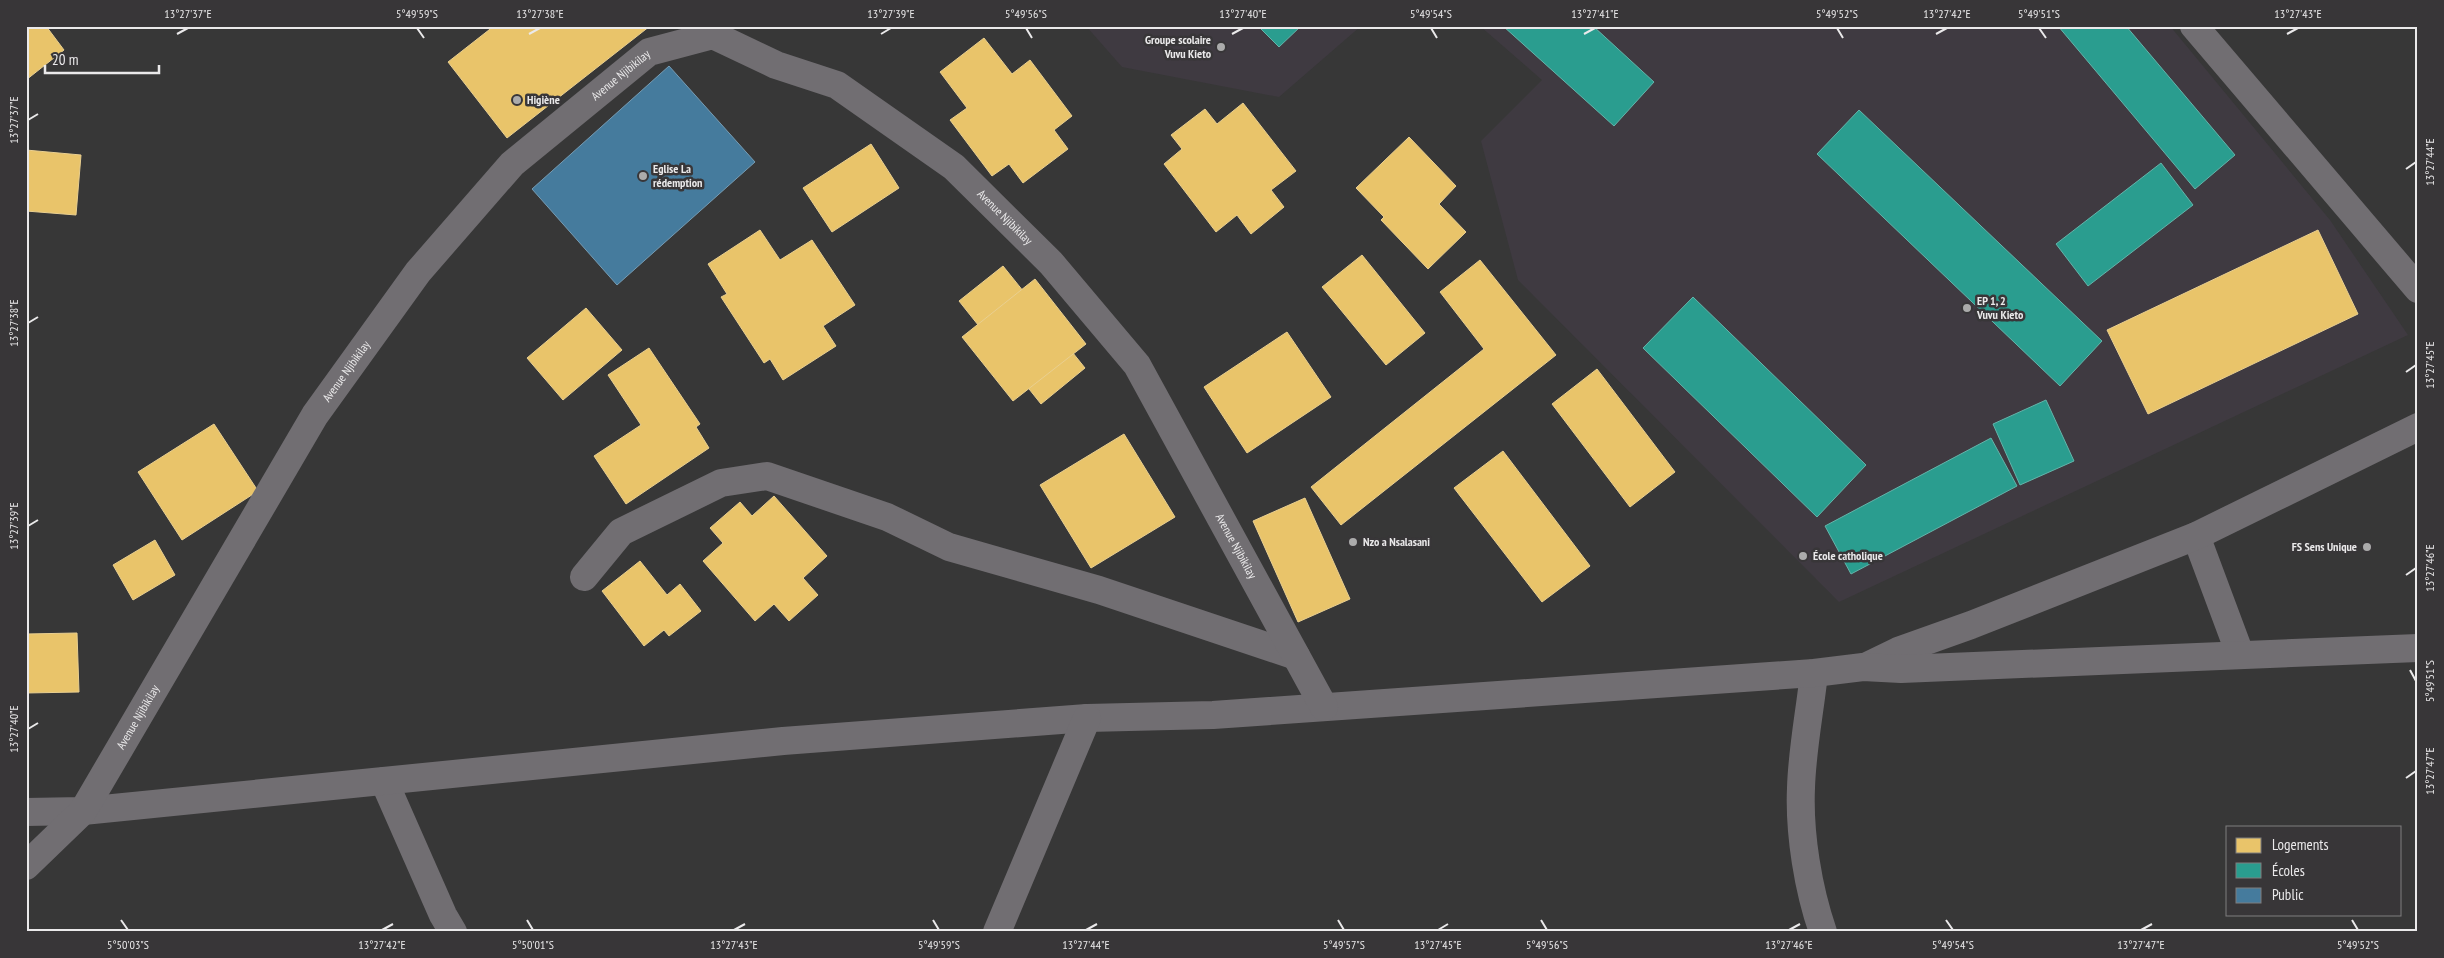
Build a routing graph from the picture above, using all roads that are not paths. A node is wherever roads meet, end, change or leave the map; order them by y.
1 (2194, 26) edge
2 (2418, 289) edge
3 (2418, 427) edge
4 (2196, 536) junction
5 (584, 577) dead end
6 (2418, 648) edge
7 (2240, 654) junction
8 (1296, 656) junction
9 (1863, 667) junction
10 (1814, 673) junction
11 (1324, 707) junction
12 (1086, 718) junction
13 (384, 781) junction
14 (83, 811) junction
15 (26, 812) edge
16 (26, 866) edge
17 (453, 932) edge
18 (997, 932) edge
19 (1823, 932) edge

1 - 2 street
3 - 4 street
4 - 7 street
4 - 9 street
5 - 8 street
6 - 7 street
7 - 9 street
8 - 11 street, Avenue Njibikilay
8 - 14 street, Avenue Njibikilay
9 - 10 street
10 - 11 street
10 - 19 street
11 - 12 street
12 - 13 street
12 - 18 street
13 - 14 street
13 - 17 street
14 - 15 street
14 - 16 street, Avenue Njibikilay

